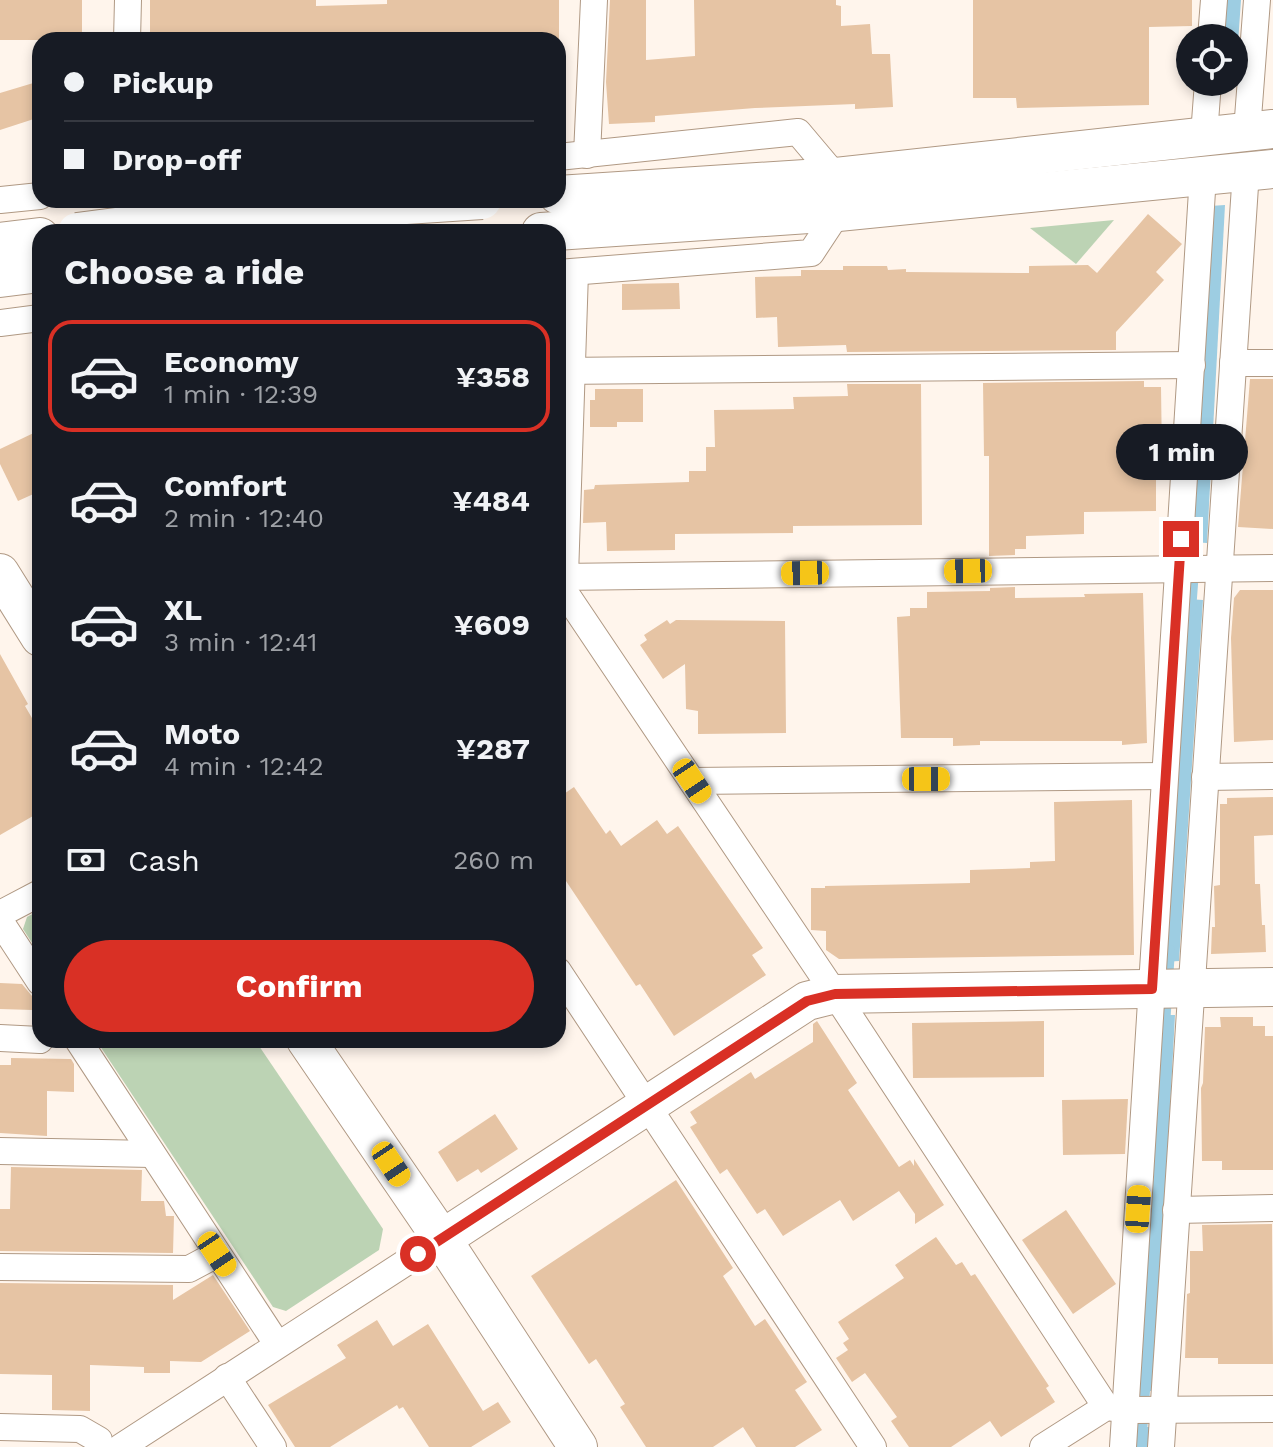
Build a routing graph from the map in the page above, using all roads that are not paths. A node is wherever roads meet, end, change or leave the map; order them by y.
1 (128, 0) edge
2 (594, 0) edge
3 (1214, 0) edge
4 (1257, 0) edge
5 (1212, 24) edge
6 (127, 32) edge
7 (1207, 96) edge
8 (1260, 130) edge
9 (1204, 135) junction
10 (587, 155) junction
11 (566, 156) edge
12 (1259, 170) edge
13 (1203, 175) junction
14 (837, 194) junction
15 (566, 195) edge
16 (32, 197) edge
17 (783, 198) junction
18 (0, 200) edge
19 (360, 208) edge
20 (139, 224) edge
21 (566, 228) edge
22 (32, 238) edge
23 (0, 242) edge
24 (567, 272) edge
25 (32, 274) edge
26 (0, 278) edge
27 (32, 319) edge
28 (0, 323) edge
29 (1233, 363) junction
30 (1273, 363) edge
31 (1192, 365) junction
32 (566, 371) edge
33 (1181, 568) junction
34 (1216, 568) junction
35 (1273, 568) edge
36 (1, 578) edge
37 (566, 578) edge
38 (566, 587) edge
39 (32, 625) edge
40 (1164, 776) junction
41 (1273, 776) edge
42 (1205, 777) junction
43 (692, 781) junction
44 (32, 897) edge
45 (0, 914) edge
46 (0, 921) edge
47 (32, 970) edge
48 (566, 983) edge
49 (1273, 987) edge
50 (1171, 988) junction
51 (835, 994) junction
52 (0, 1038) edge
53 (32, 1040) edge
54 (83, 1048) edge
55 (311, 1048) edge
56 (646, 1106) junction
57 (0, 1151) edge
58 (152, 1154) junction
59 (1273, 1208) edge
60 (1176, 1210) junction
61 (442, 1239) junction
62 (217, 1254) junction
63 (0, 1267) edge
64 (277, 1344) junction
65 (227, 1377) junction
66 (1137, 1409) junction
67 (1273, 1409) edge
68 (0, 1427) edge
69 (100, 1447) edge
70 (121, 1447) edge
71 (273, 1447) edge
72 (578, 1447) edge
73 (873, 1447) edge
74 (1043, 1447) edge
75 (1123, 1447) edge
76 (1161, 1447) edge

1 - 6 street
2 - 10 street
3 - 5 street
4 - 8 street
7 - 9 street
8 - 9 street
9 - 14 street
10 - 11 street
10 - 14 street
12 - 13 street
12 - 29 street
13 - 14 street
13 - 31 street
14 - 17 street
14 - 24 street
15 - 17 street
16 - 18 street
17 - 21 street
19 - 20 street, bridge
22 - 23 street
24 - 32 street
25 - 26 street
27 - 28 street
29 - 30 street
29 - 34 street
31 - 32 street
31 - 33 street
33 - 34 street
33 - 37 street
33 - 40 street
34 - 35 street
34 - 42 street
36 - 39 street
38 - 43 street
40 - 43 street
40 - 50 street
41 - 42 street
42 - 50 street
43 - 51 street
44 - 45 street
46 - 47 street
48 - 56 street
49 - 50 street
50 - 51 street
50 - 60 street
50 - 66 street
51 - 56 street
51 - 66 street
52 - 53 street
54 - 58 street
55 - 61 street
56 - 61 street
56 - 73 street
57 - 58 street
58 - 62 street
59 - 60 street
60 - 66 street
61 - 64 street
61 - 72 street
62 - 63 street
62 - 64 street
64 - 65 street
65 - 70 street
65 - 71 street
66 - 67 street
66 - 74 street
66 - 75 street
66 - 76 street
68 - 69 street

